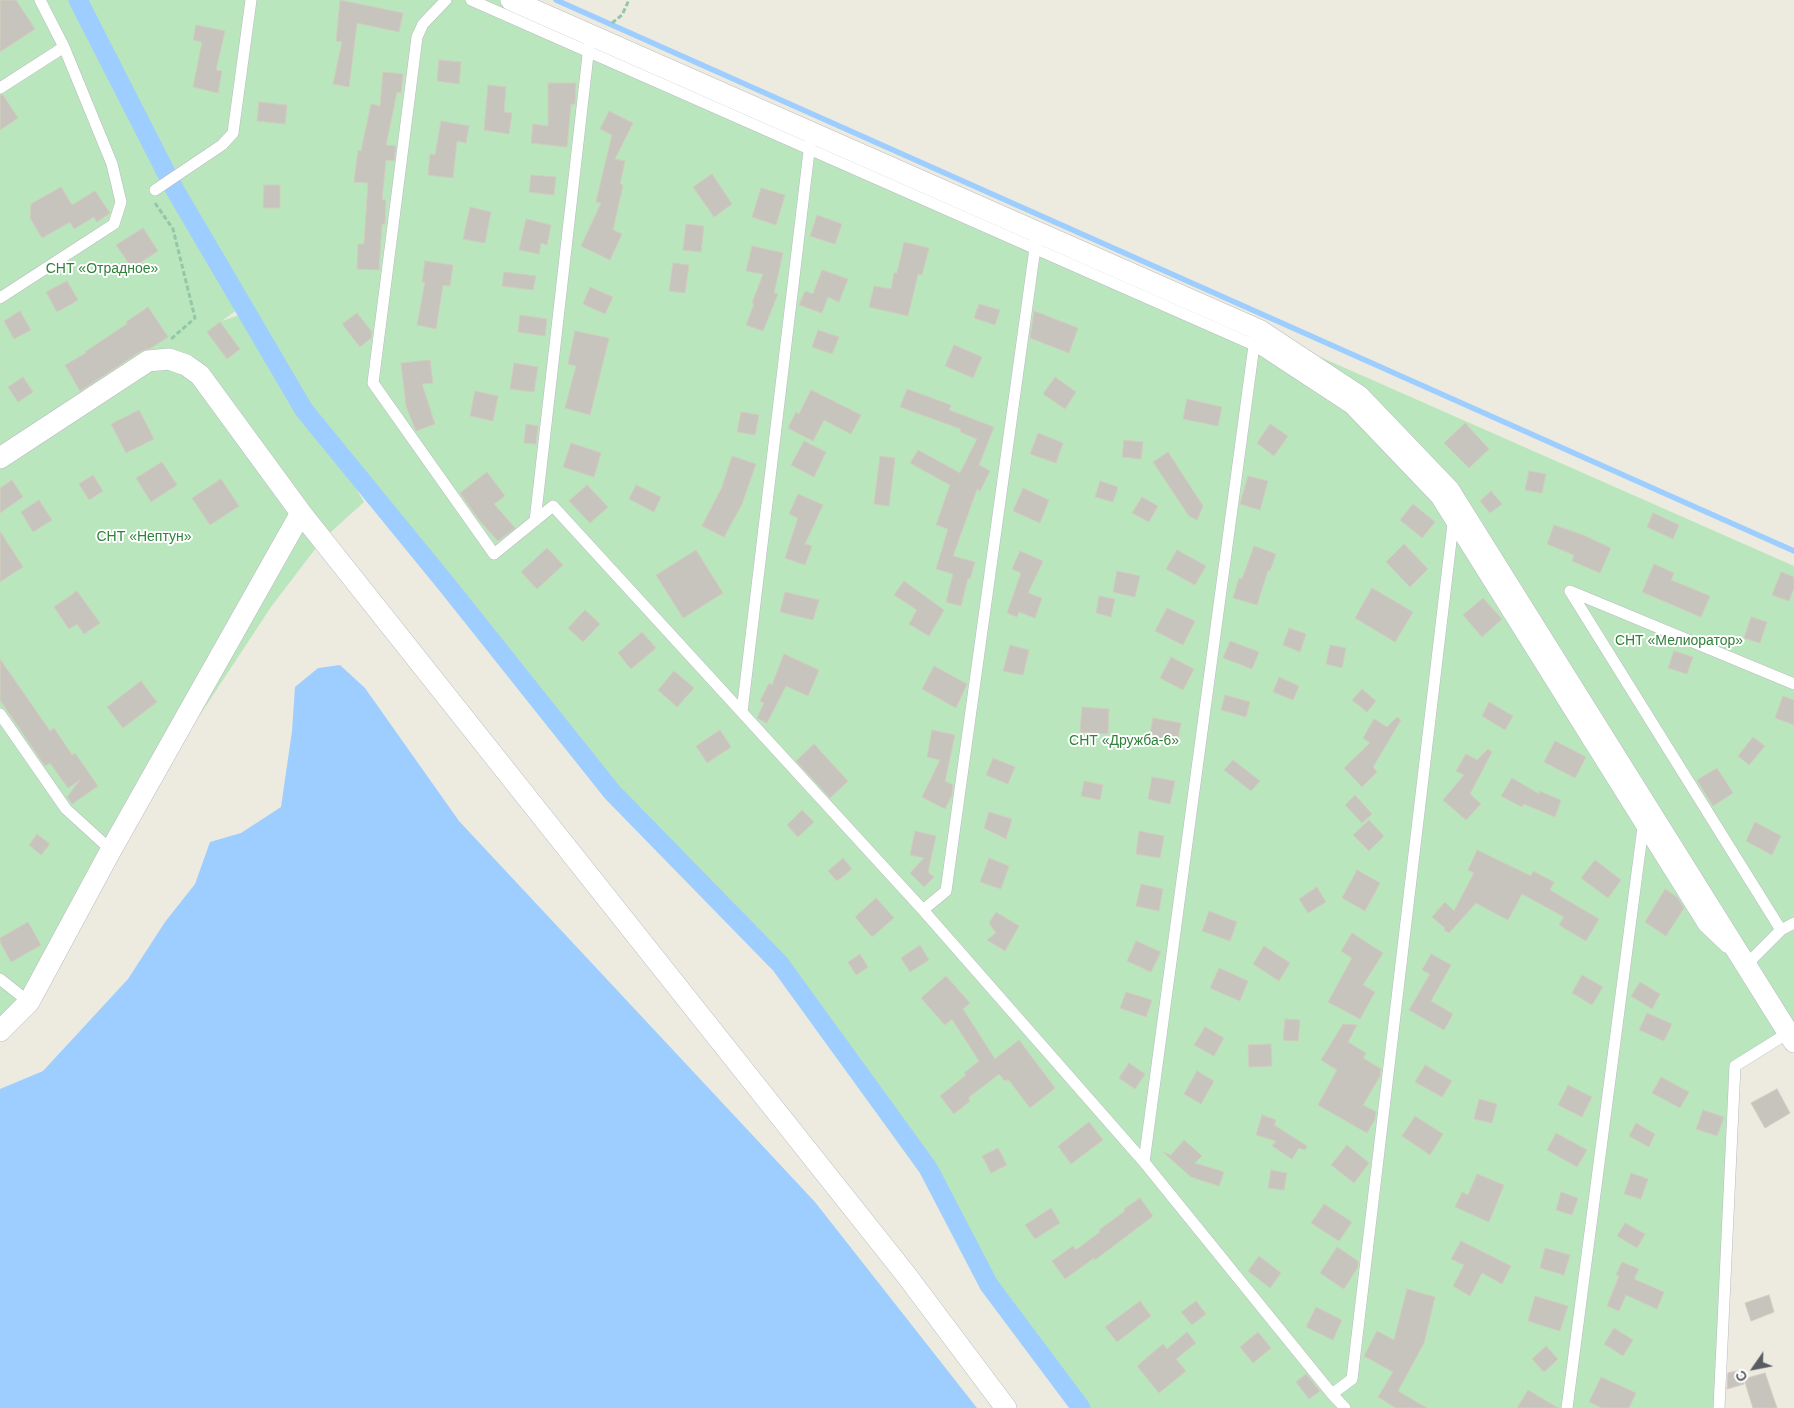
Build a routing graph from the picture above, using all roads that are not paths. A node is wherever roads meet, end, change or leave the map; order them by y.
1 (40, 0) edge
2 (251, 0) edge
3 (446, 0) edge
4 (471, 0) edge
5 (511, 0) edge
6 (589, 43) junction
7 (64, 47) junction
8 (0, 88) edge
9 (810, 141) junction
10 (154, 195) road end
11 (1036, 240) junction
12 (0, 298) edge
13 (1255, 336) junction
14 (0, 458) edge
15 (301, 513) junction
16 (535, 521) junction
17 (1453, 524) junction
18 (1794, 684) edge
19 (742, 712) junction
20 (0, 714) edge
21 (1643, 827) junction
22 (111, 850) junction
23 (923, 910) junction
24 (1794, 923) edge
25 (1781, 930) junction
26 (1746, 965) junction
27 (0, 979) edge
28 (29, 1002) junction
29 (0, 1031) edge
30 (1791, 1037) edge
31 (1144, 1162) junction
32 (1332, 1394) junction
33 (1006, 1408) edge
34 (1345, 1408) edge
35 (1567, 1408) edge
36 (1719, 1408) edge

1 - 7 lane
2 - 10 lane
3 - 16 lane
4 - 6 lane
5 - 6 street
6 - 9 street
6 - 16 lane
7 - 8 lane
7 - 12 lane
9 - 11 street
9 - 19 lane
11 - 13 street
11 - 23 lane
13 - 17 lane
13 - 26 street
13 - 31 lane
14 - 15 street
15 - 22 street
15 - 33 street
16 - 19 lane
17 - 21 lane
17 - 32 lane
18 - 25 lane
19 - 23 lane
20 - 22 lane
21 - 26 lane
21 - 35 lane
22 - 28 street
23 - 31 lane
24 - 25 lane
25 - 26 lane
26 - 30 street
27 - 28 lane
28 - 29 street
30 - 36 lane
31 - 32 lane
32 - 34 lane

